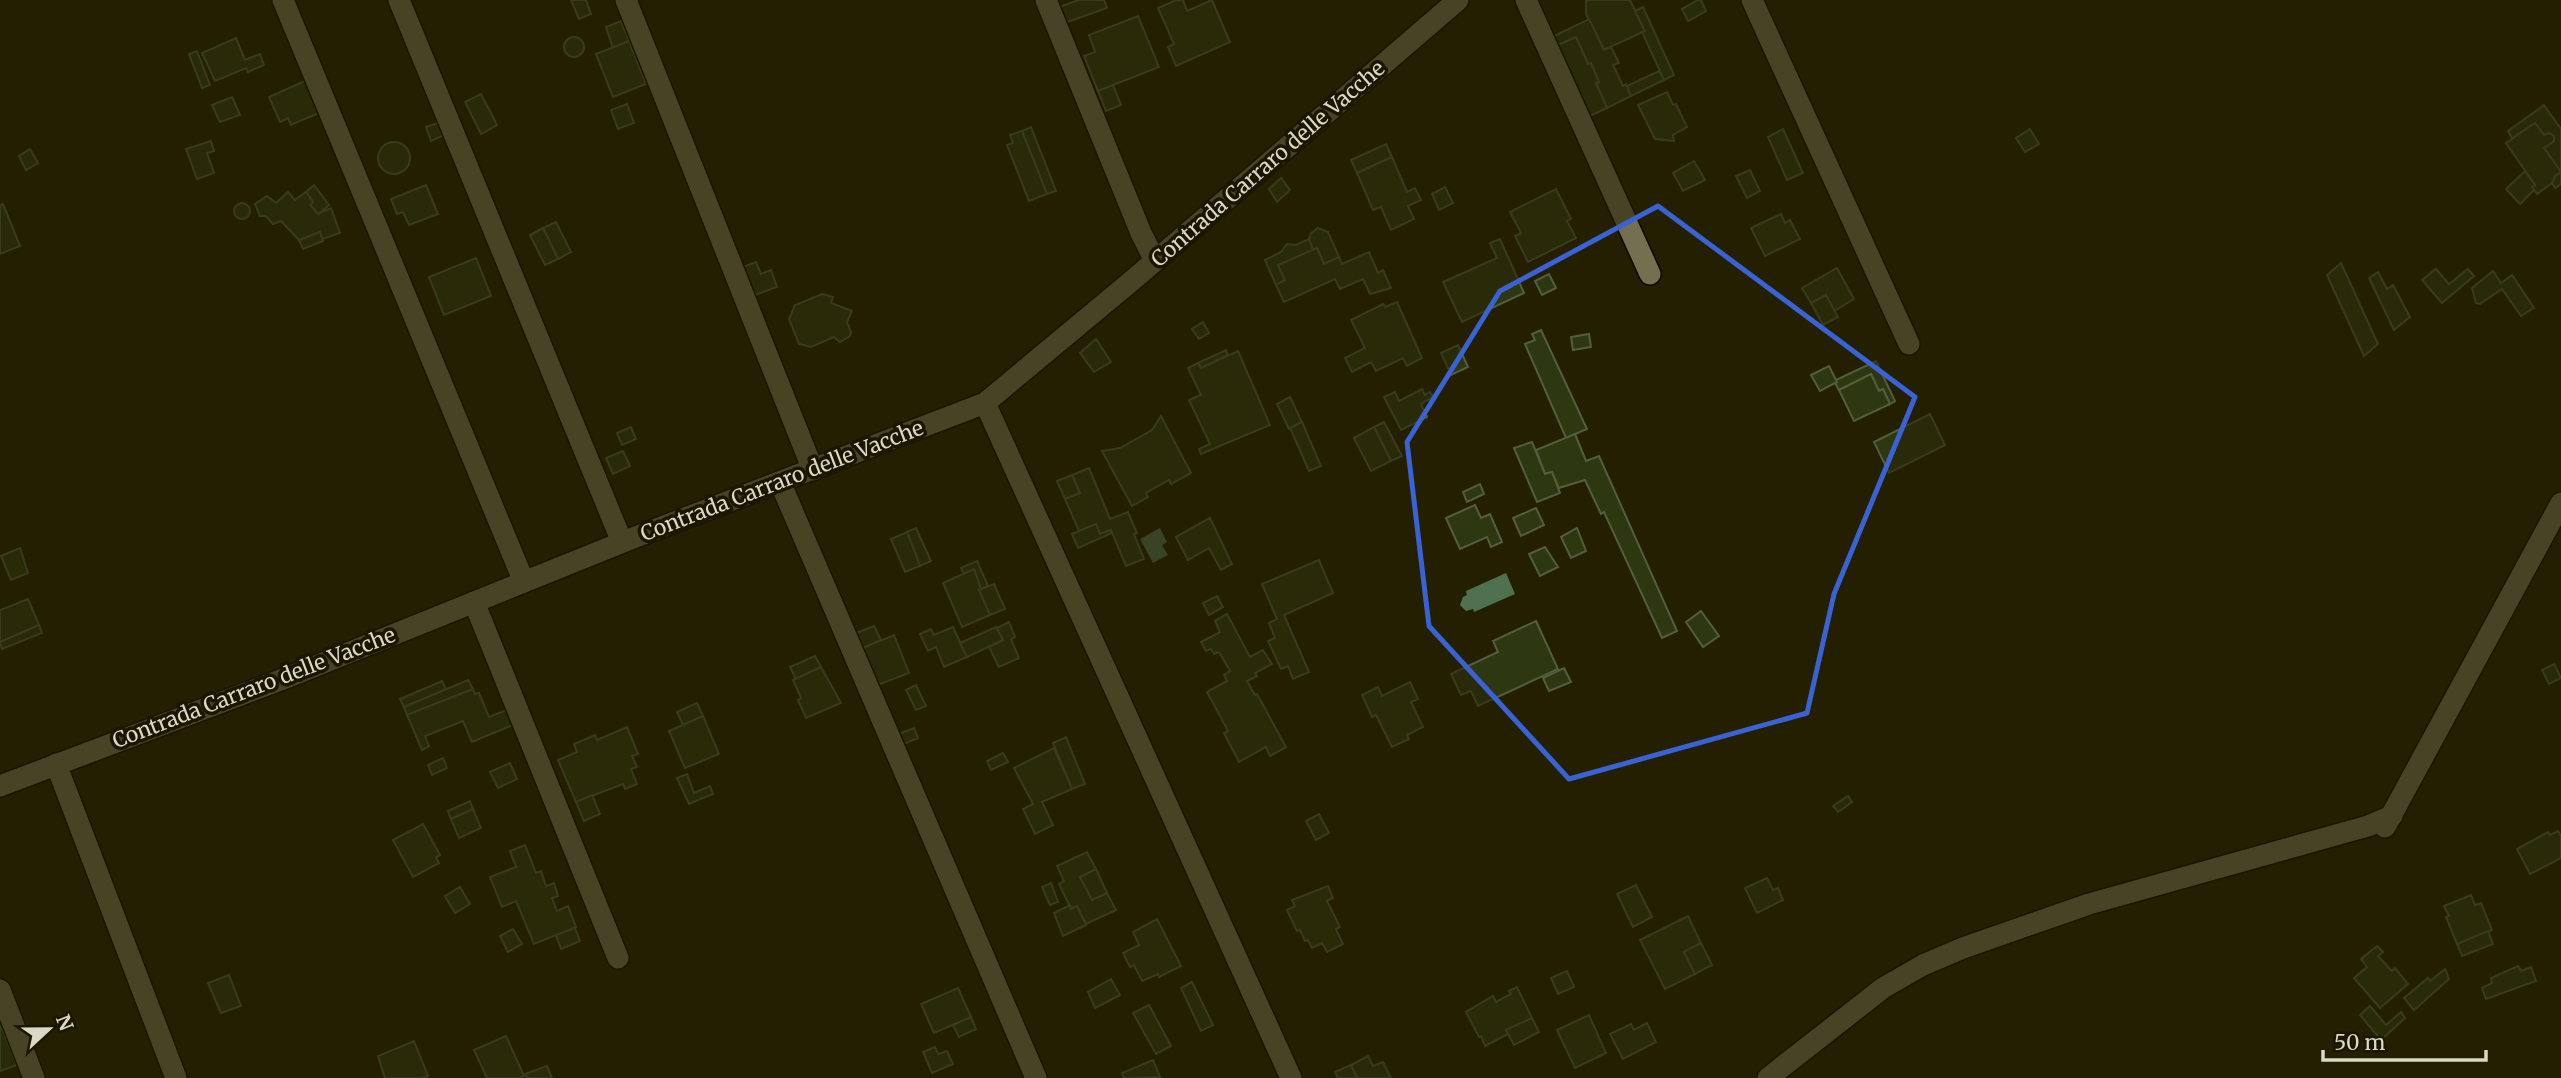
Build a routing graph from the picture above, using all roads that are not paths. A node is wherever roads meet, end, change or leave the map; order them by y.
1 (284, 0) edge
2 (399, 0) edge
3 (626, 0) edge
4 (1046, 0) edge
5 (1458, 0) edge
6 (1526, 0) edge
7 (1752, 0) edge
8 (1155, 261) junction
9 (1650, 274) dead end
10 (1909, 344) dead end
11 (985, 403) junction
12 (813, 470) junction
13 (780, 482) junction
14 (2561, 503) edge
15 (622, 542) junction
16 (524, 582) junction
17 (474, 602) junction
18 (56, 764) junction
19 (0, 786) edge
20 (618, 958) dead end
21 (0, 990) edge
22 (34, 1078) edge
23 (176, 1078) edge
24 (1036, 1078) edge
25 (1291, 1078) edge
26 (1768, 1078) edge

1 - 16 street
2 - 15 street
3 - 12 street
4 - 8 street
5 - 8 street, Contrada Carraro delle Vacche
6 - 9 street
7 - 10 street
8 - 11 street, Contrada Carraro delle Vacche
11 - 12 street, Contrada Carraro delle Vacche
11 - 25 street
12 - 13 street, Contrada Carraro delle Vacche
13 - 15 street, Contrada Carraro delle Vacche
13 - 24 street
14 - 26 street
15 - 16 street, Contrada Carraro delle Vacche
16 - 17 street, Contrada Carraro delle Vacche
17 - 18 street, Contrada Carraro delle Vacche
17 - 20 street
18 - 19 street, Contrada Carraro delle Vacche
18 - 23 street
21 - 22 street

